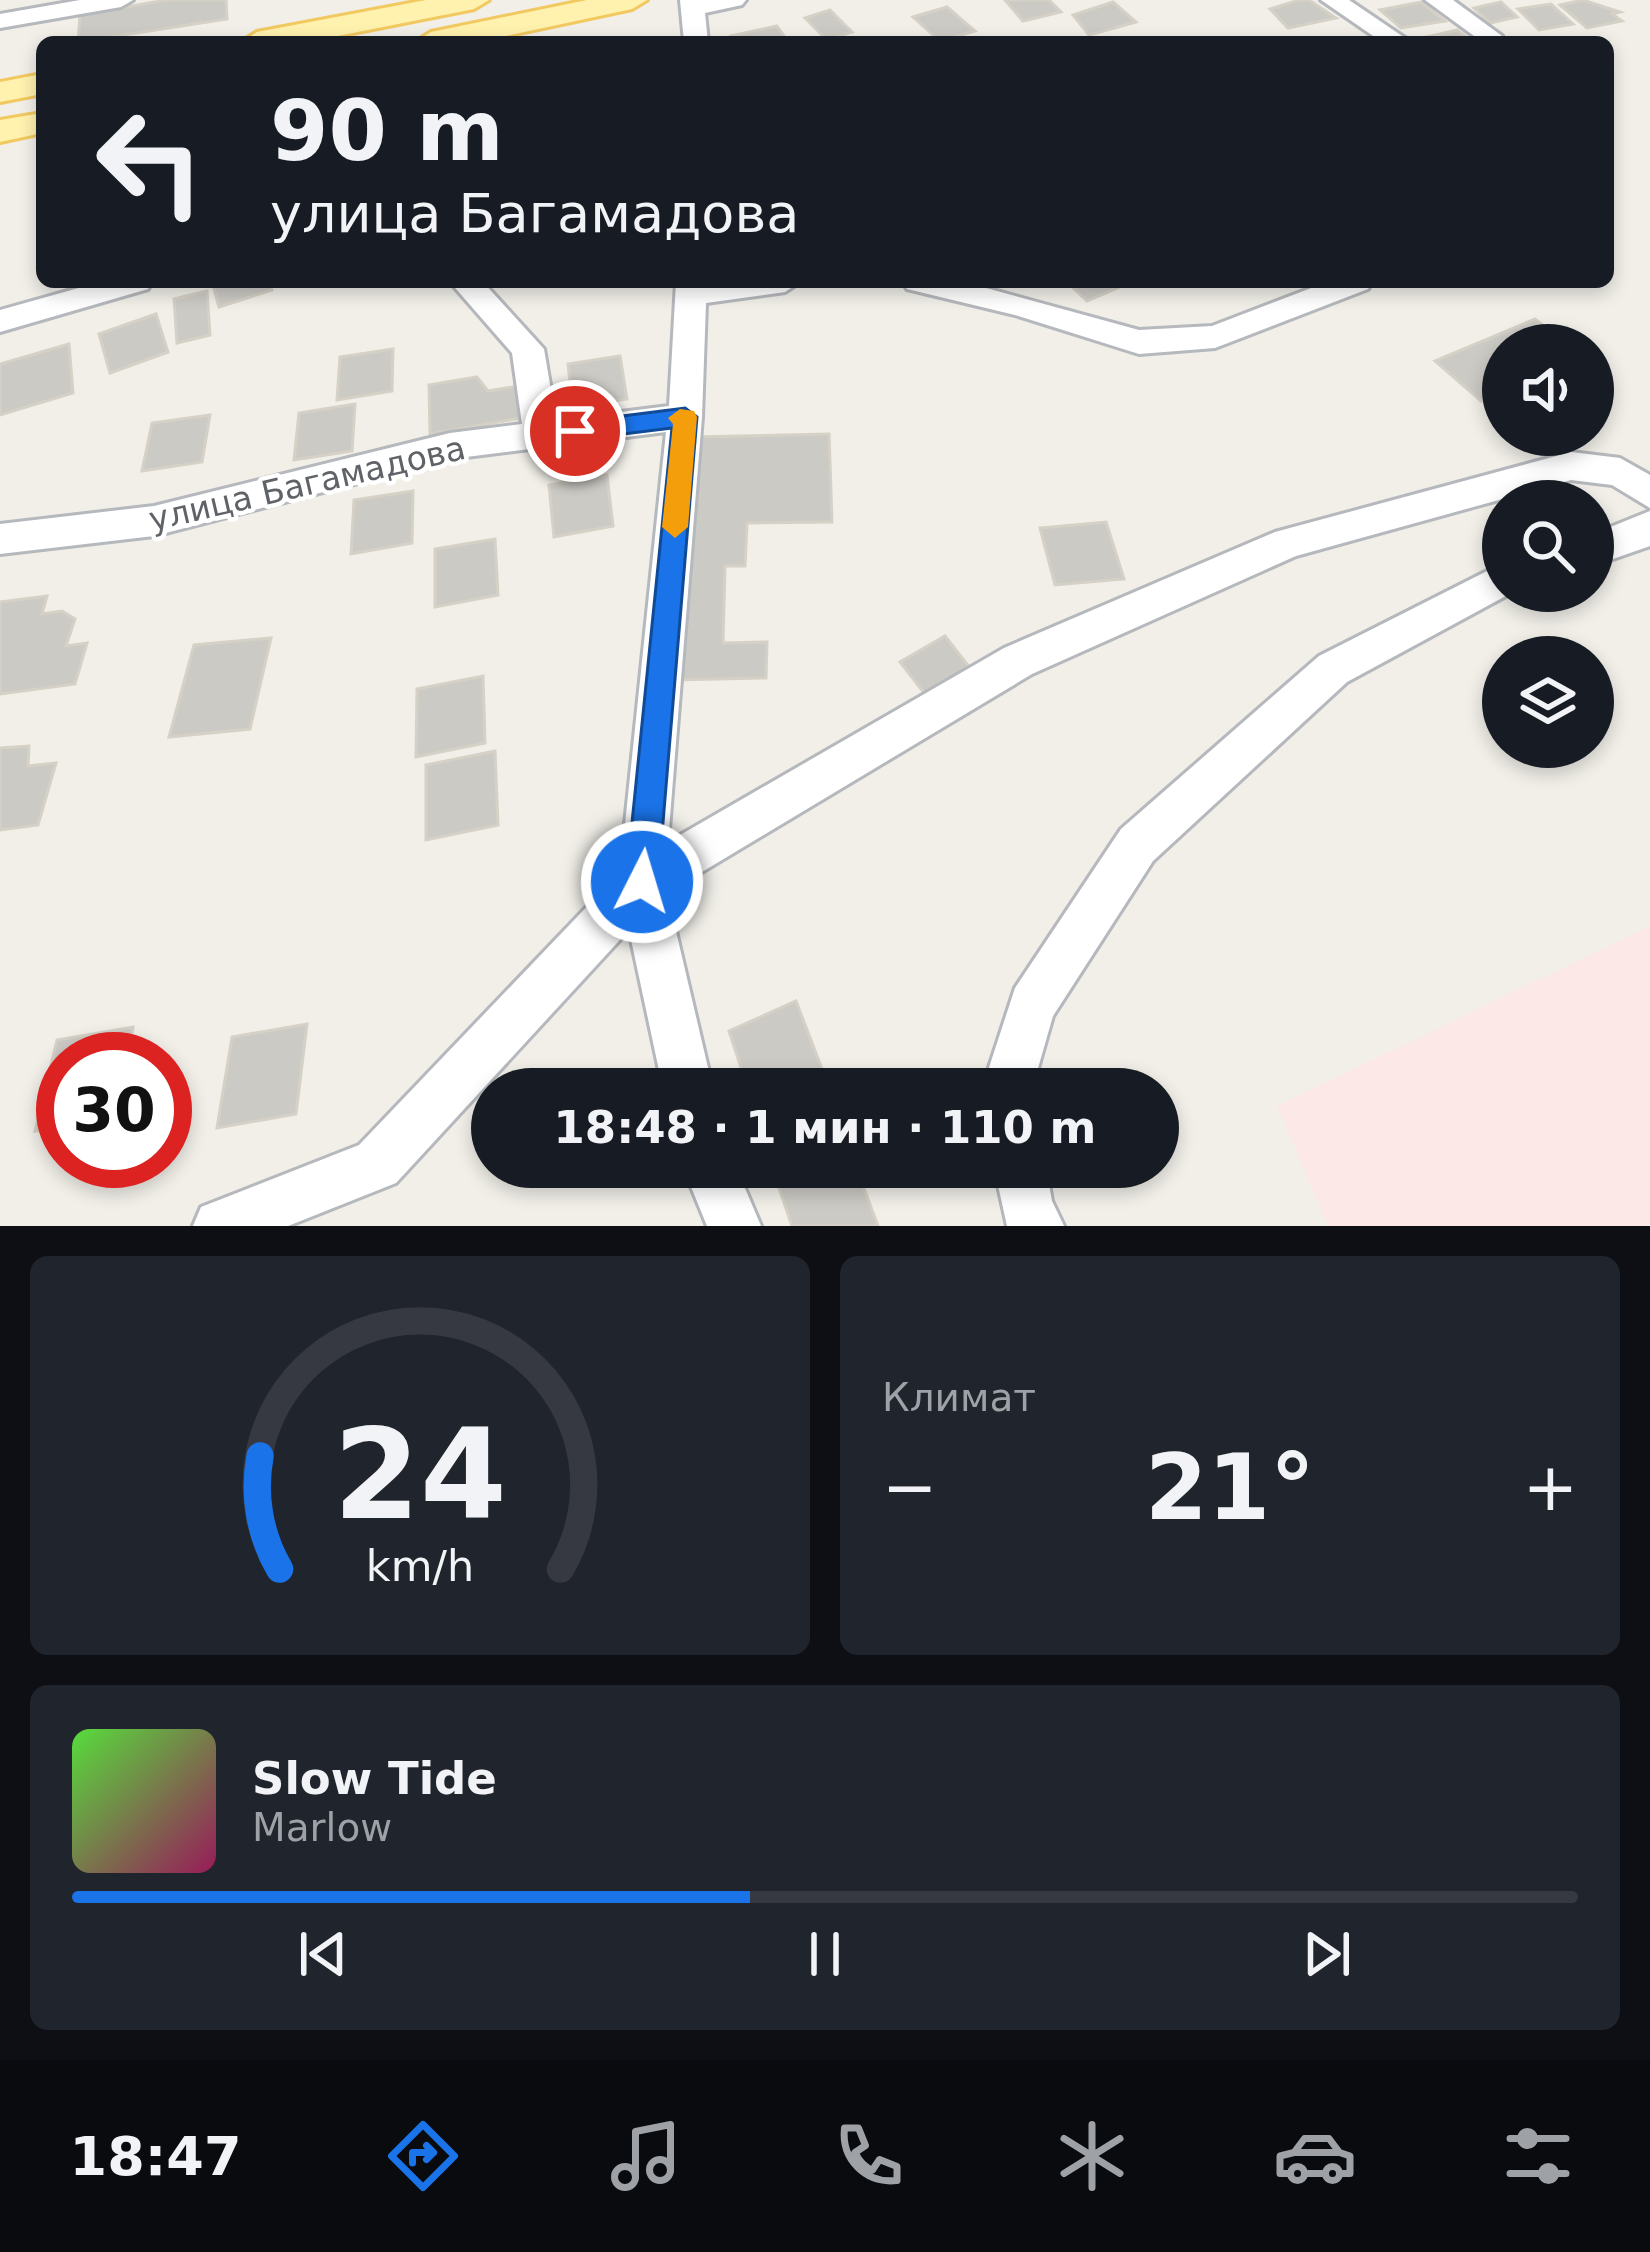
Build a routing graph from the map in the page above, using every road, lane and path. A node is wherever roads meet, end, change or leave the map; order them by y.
1 (121, 0) edge
2 (474, 0) edge
3 (632, 0) edge
4 (734, 0) edge
5 (1333, 0) edge
6 (1437, 0) edge
7 (693, 4) edge
8 (89, 6) junction
9 (0, 21) edge
10 (288, 36) edge
11 (459, 36) edge
12 (696, 36) edge
13 (1390, 36) edge
14 (1490, 36) dead end
15 (0, 44) edge
16 (36, 84) edge
17 (0, 92) edge
18 (36, 124) edge
19 (0, 131) edge
20 (116, 288) edge
21 (471, 288) edge
22 (690, 288) edge
23 (945, 288) edge
24 (1342, 288) edge
25 (0, 321) edge
26 (685, 417) junction
27 (541, 435) junction
28 (1650, 494) edge
29 (1650, 526) edge
30 (0, 539) edge
31 (1614, 543) edge
32 (1482, 591) edge
33 (642, 882) junction
34 (683, 1068) edge
35 (1013, 1068) edge
36 (719, 1188) edge
37 (1024, 1188) edge
38 (220, 1226) edge
39 (734, 1226) edge
40 (1037, 1226) edge

1 - 8 street
2 - 10 main road
3 - 11 main road
4 - 7 street
5 - 13 street
6 - 14 street
7 - 12 street
8 - 9 street
8 - 15 street
16 - 17 main road
18 - 19 main road
20 - 25 street
21 - 27 street
22 - 26 street
23 - 24 street
26 - 27 street, улица Багамадова
26 - 33 street
27 - 30 street, улица Багамадова
28 - 33 street
29 - 31 street
32 - 35 street
33 - 34 street
33 - 38 street
36 - 39 street
37 - 40 street

